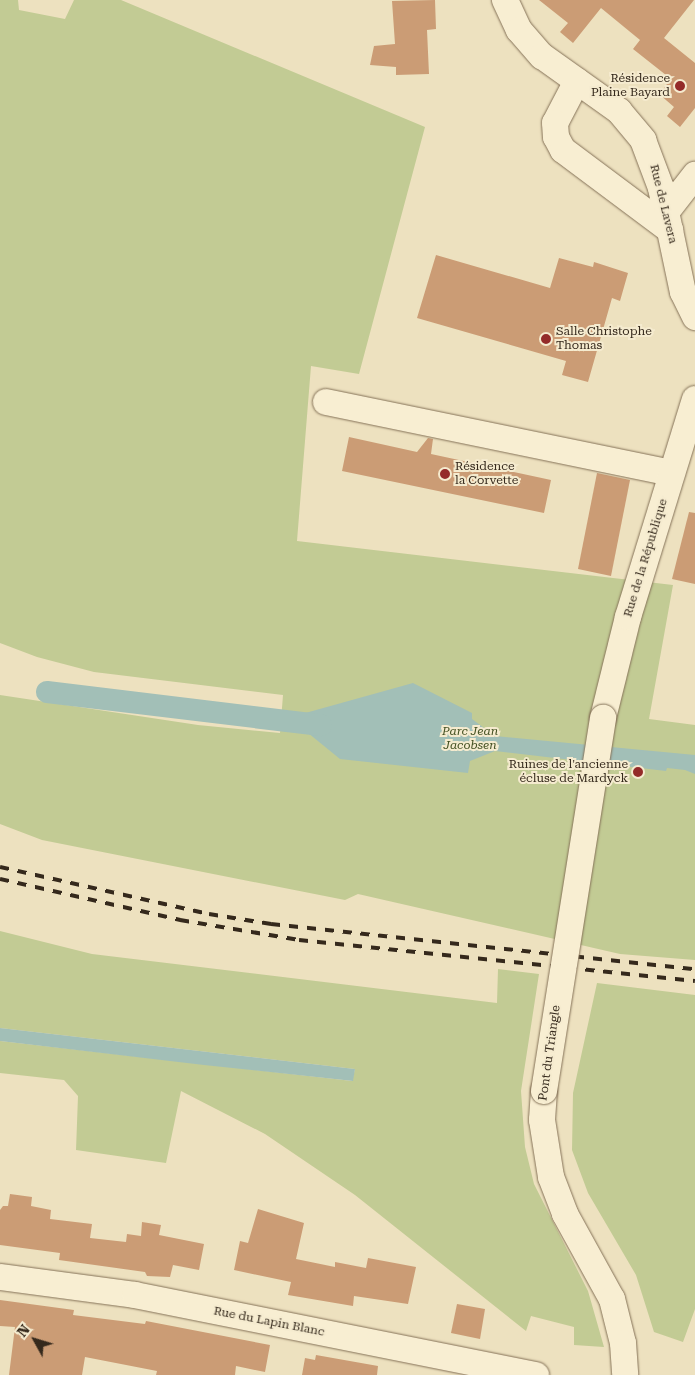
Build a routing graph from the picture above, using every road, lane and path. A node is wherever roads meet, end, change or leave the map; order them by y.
1 (505, 0) edge
2 (576, 81) junction
3 (695, 175) edge
4 (668, 220) junction
5 (695, 317) edge
6 (695, 399) edge
7 (326, 402) dead end
8 (690, 426) edge
9 (671, 473) junction
10 (603, 718) joint
11 (0, 1277) edge
12 (536, 1375) edge
13 (625, 1375) edge

1 - 2 street, Rue de Lavera
2 - 4 street, Rue de Lavera
2 - 4 street
3 - 4 street
4 - 5 street, Rue de Lavera
6 - 8 street, Rue de la République
7 - 9 street
8 - 9 street, Rue de la République
9 - 10 street, Rue de la République
10 - 13 street, Pont du Triangle, bridge
11 - 12 street, Rue du Lapin Blanc

